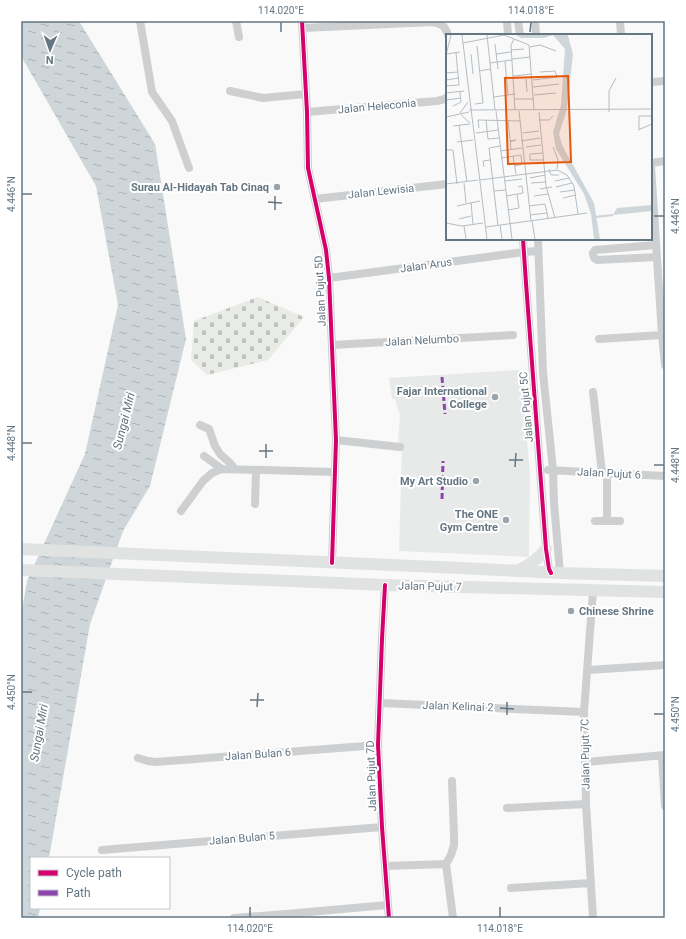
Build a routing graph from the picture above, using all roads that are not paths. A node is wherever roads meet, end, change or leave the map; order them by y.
1 (140, 21) edge
2 (236, 21) edge
3 (507, 21) edge
4 (518, 21) edge
5 (535, 21) edge
6 (620, 21) edge
7 (302, 25) edge
8 (448, 34) edge
9 (508, 34) edge
10 (520, 34) edge
11 (536, 34) edge
12 (621, 34) edge
13 (239, 37) dead end
14 (665, 81) edge
15 (652, 82) edge
16 (230, 92) dead end
17 (305, 94) junction
18 (446, 98) edge
19 (307, 112) junction
20 (665, 161) edge
21 (652, 164) edge
22 (189, 168) dead end
23 (652, 180) edge
24 (446, 184) edge
25 (315, 199) junction
26 (523, 240) edge
27 (538, 240) edge
28 (656, 245) junction
29 (538, 251) junction
30 (524, 252) junction
31 (657, 257) junction
32 (329, 278) junction
33 (662, 334) junction
34 (513, 335) dead end
35 (599, 339) dead end
36 (332, 345) junction
37 (665, 365) edge
38 (543, 373) junction
39 (532, 374) junction
40 (593, 392) dead end
41 (200, 425) dead end
42 (336, 440) junction
43 (400, 447) dead end
44 (204, 456) dead end
45 (222, 469) junction
46 (235, 469) junction
47 (256, 470) junction
48 (540, 470) junction
49 (553, 470) junction
50 (335, 472) junction
51 (605, 473) junction
52 (665, 476) edge
53 (554, 503) junction
54 (255, 504) dead end
55 (543, 505) junction
56 (181, 511) dead end
57 (607, 521) junction
58 (620, 521) dead end
59 (595, 522) dead end
60 (21, 549) edge
61 (546, 549) junction
62 (332, 563) junction
63 (21, 570) edge
64 (518, 571) junction
65 (556, 573) junction
66 (665, 576) edge
67 (385, 585) junction
68 (593, 590) junction
69 (661, 592) edge
70 (665, 665) edge
71 (588, 670) junction
72 (380, 703) junction
73 (584, 712) junction
74 (378, 745) junction
75 (664, 756) edge
76 (138, 758) dead end
77 (586, 762) junction
78 (452, 781) dead end
79 (586, 804) junction
80 (665, 806) edge
81 (507, 808) dead end
82 (382, 827) junction
83 (102, 850) dead end
84 (446, 864) junction
85 (386, 866) junction
86 (591, 883) junction
87 (511, 888) dead end
88 (388, 905) junction
89 (298, 916) edge
90 (234, 918) edge
91 (389, 918) edge
92 (453, 918) edge
93 (593, 918) edge

1 - 22 street
2 - 13 street
3 - 9 street
4 - 10 street
5 - 11 street
6 - 12 street
7 - 8 street
7 - 17 street, Jalan Pujut 5D
14 - 15 street
16 - 17 street
17 - 19 street, Jalan Pujut 5D
18 - 19 street, Jalan Heleconia
19 - 25 street, Jalan Pujut 5D
20 - 21 street
23 - 28 street
24 - 25 street, Jalan Lewisia
25 - 32 street, Jalan Pujut 5D
26 - 30 street, Jalan Pujut 5C
27 - 29 street, Jalan Pujut 5C
28 - 31 street
28 - 31 street
29 - 30 street, Jalan Arus
29 - 38 street, Jalan Pujut 5C
30 - 32 street, Jalan Arus
30 - 39 street, Jalan Pujut 5C
31 - 33 street
32 - 36 street, Jalan Pujut 5D
33 - 35 street
33 - 37 street
34 - 36 street, Jalan Nelumbo
36 - 42 street, Jalan Pujut 5D
38 - 39 street
38 - 49 street, Jalan Pujut 5C
39 - 48 street, Jalan Pujut 5C
40 - 51 street
41 - 46 street
42 - 43 street
42 - 50 street, Jalan Pujut 5D
44 - 45 street
45 - 46 street
45 - 56 street
46 - 47 street
47 - 50 street
47 - 54 street
48 - 49 street, Jalan Pujut 6
48 - 55 street, Jalan Pujut 5C
49 - 51 street, Jalan Pujut 6
49 - 53 street, Jalan Pujut 5C
50 - 62 street, Jalan Pujut 5D
51 - 52 street, Jalan Pujut 6
51 - 57 street
53 - 55 street
53 - 65 street, Jalan Pujut 5C
55 - 61 street, Jalan Pujut 5C
57 - 58 street
57 - 59 street
60 - 62 main road, Jalan Pujut 7
61 - 64 main road
61 - 65 street, Jalan Pujut 5C
62 - 64 main road, Jalan Pujut 7
63 - 67 main road, Jalan Pujut 7
64 - 65 main road, Jalan Pujut 7
65 - 66 main road, Jalan Pujut 7
65 - 69 main road
67 - 68 main road, Jalan Pujut 7
67 - 72 street, Jalan Pujut 7D
68 - 69 main road, Jalan Pujut 7
68 - 71 street, Jalan Pujut 7C
70 - 71 street
71 - 73 street, Jalan Pujut 7C
72 - 73 street, Jalan Kelinai 2
72 - 74 street, Jalan Pujut 7D
73 - 77 street, Jalan Pujut 7C
74 - 76 street, Jalan Bulan 6
74 - 82 street, Jalan Pujut 7D
75 - 77 street
75 - 80 street
77 - 79 street, Jalan Pujut 7C
78 - 84 street
79 - 81 street
79 - 86 street, Jalan Pujut 7C
82 - 83 street, Jalan Bulan 5
82 - 85 street, Jalan Pujut 7D
84 - 85 street
84 - 92 street
85 - 88 street, Jalan Pujut 7D
86 - 87 street
86 - 93 street, Jalan Pujut 7C
88 - 89 street
88 - 91 street, Jalan Pujut 7D
89 - 90 street

